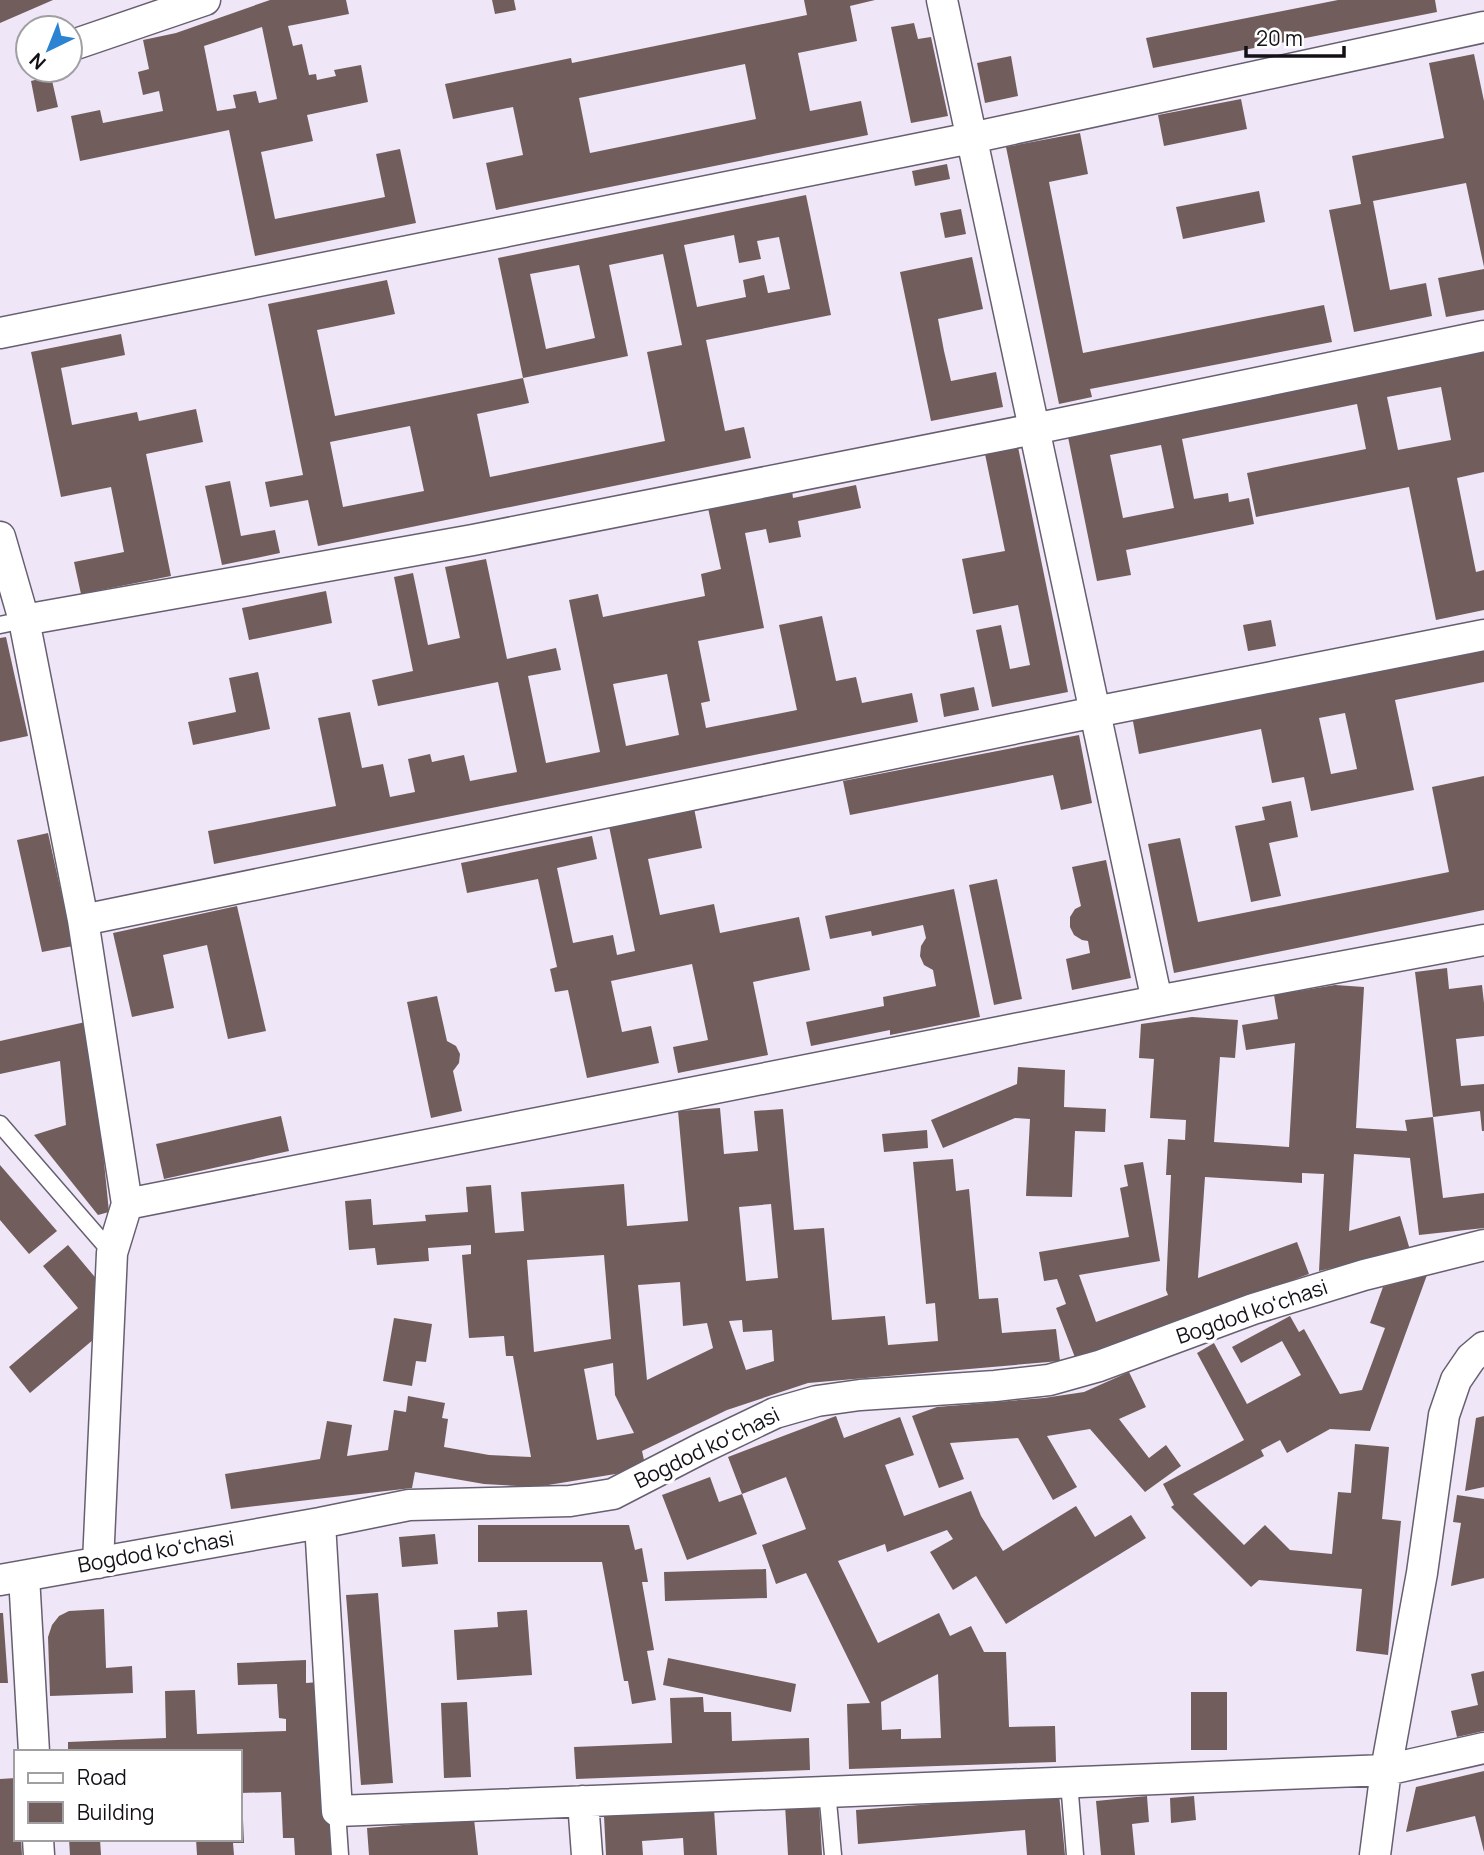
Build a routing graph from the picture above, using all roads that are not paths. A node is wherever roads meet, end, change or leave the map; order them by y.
1 (205, 0) edge
2 (942, 0) edge
3 (1484, 27) edge
4 (84, 41) edge
5 (971, 138) junction
6 (0, 333) edge
7 (1484, 336) edge
8 (1034, 429) junction
9 (0, 537) edge
10 (12, 622) edge
11 (1484, 635) edge
12 (1095, 712) junction
13 (83, 920) junction
14 (1484, 940) edge
15 (1157, 1001) junction
16 (0, 1124) edge
17 (127, 1203) junction
18 (1484, 1245) edge
19 (112, 1253) junction
20 (1484, 1347) edge
21 (320, 1523) junction
22 (98, 1563) junction
23 (12, 1578) edge
24 (1484, 1748) edge
25 (34, 1750) edge
26 (1386, 1770) junction
27 (1069, 1782) junction
28 (827, 1791) junction
29 (583, 1801) junction
30 (337, 1811) junction
31 (340, 1855) edge
32 (587, 1855) edge
33 (833, 1855) edge
34 (1075, 1855) edge
35 (1375, 1855) edge

1 - 4 street
2 - 5 street
3 - 5 street
5 - 6 street
5 - 8 street
7 - 8 street
8 - 10 street
8 - 12 street
9 - 10 street
10 - 13 street
11 - 12 street
12 - 13 street
12 - 15 street
13 - 17 street
14 - 15 street
15 - 17 street
16 - 19 lane
17 - 19 street
18 - 21 street, Bogdod koʻchasi
19 - 22 street
20 - 26 street
21 - 22 street, Bogdod koʻchasi
21 - 30 street
22 - 23 street, Bogdod koʻchasi
23 - 25 street
24 - 26 street
26 - 27 street
26 - 35 street
27 - 28 street
27 - 34 lane
28 - 29 street
28 - 33 lane
29 - 30 street
29 - 32 street
30 - 31 lane

